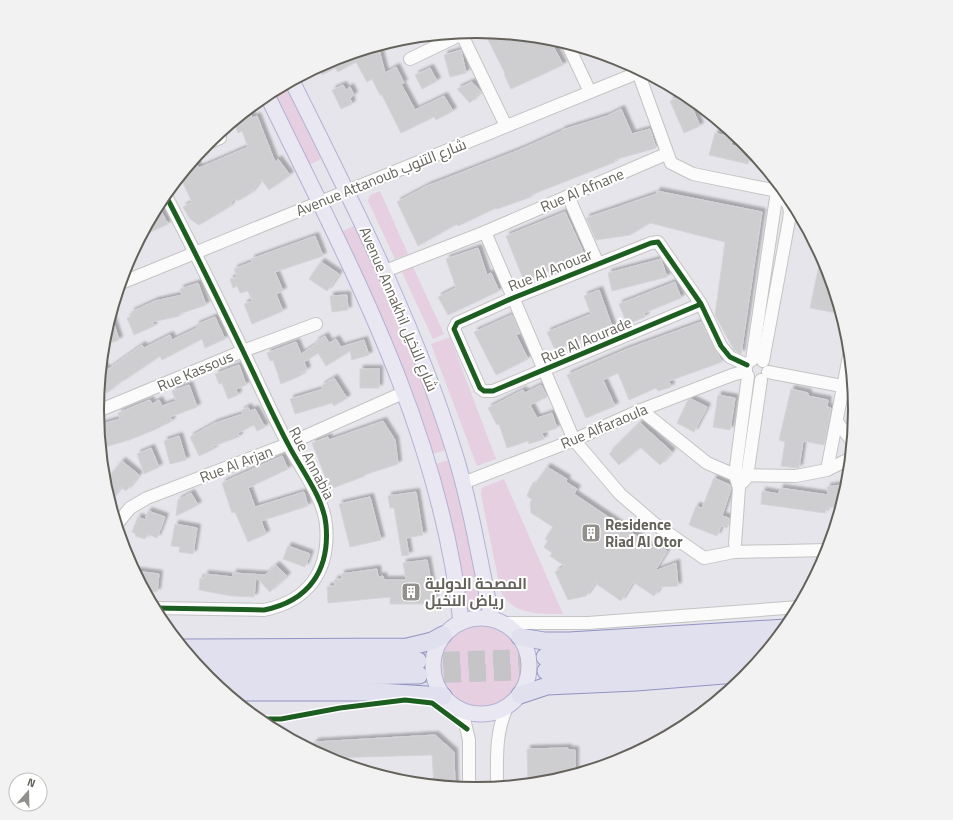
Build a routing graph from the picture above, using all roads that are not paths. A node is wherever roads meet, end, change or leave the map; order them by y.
1 (465, 38) edge
2 (450, 39) edge
3 (570, 50) edge
4 (410, 59) dead end
5 (636, 74) edge
6 (641, 76) edge
7 (294, 86) edge
8 (590, 92) junction
9 (270, 101) edge
10 (506, 126) junction
11 (666, 154) junction
12 (347, 192) junction
13 (568, 196) junction
14 (169, 200) edge
15 (319, 203) junction
16 (485, 232) junction
17 (195, 253) junction
18 (598, 264) junction
19 (385, 271) junction
20 (128, 281) edge
21 (513, 298) junction
22 (701, 304) junction
23 (316, 324) dead end
24 (243, 351) junction
25 (755, 369) junction
26 (846, 369) edge
27 (544, 371) junction
28 (842, 386) junction
29 (480, 388) joint
30 (405, 392) junction
31 (104, 408) edge
32 (641, 410) junction
33 (837, 422) junction
34 (848, 435) edge
35 (574, 440) junction
36 (288, 444) junction
37 (845, 461) edge
38 (827, 470) junction
39 (741, 476) junction
40 (463, 482) junction
41 (121, 519) edge
42 (735, 544) dead end
43 (821, 550) edge
44 (162, 608) edge
45 (792, 608) edge
46 (497, 621) junction
47 (461, 622) junction
48 (778, 629) edge
49 (443, 635) junction
50 (520, 637) junction
51 (766, 643) edge
52 (191, 648) edge
53 (754, 658) edge
54 (204, 663) edge
55 (739, 674) edge
56 (217, 677) edge
57 (234, 692) edge
58 (520, 694) junction
59 (443, 696) junction
60 (507, 707) junction
61 (462, 710) junction
62 (497, 781) edge
63 (469, 782) edge

1 - 10 street
2 - 4 street
3 - 8 street
5 - 8 street, Avenue Attanoub شارع التنوب
6 - 11 street
7 - 12 main road, Avenue Annakhil شارع النخيل
8 - 10 street, Avenue Attanoub شارع التنوب
9 - 15 main road, Avenue Annakhil شارع النخيل
10 - 12 street, Avenue Attanoub شارع التنوب
11 - 13 street, Rue Al Afnane
11 - 25 street
12 - 15 street, Avenue Attanoub شارع التنوب
12 - 19 main road, Avenue Annakhil شارع النخيل
13 - 16 street, Rue Al Afnane
13 - 18 street
14 - 17 street, Rue Annabia
15 - 17 street, Avenue Attanoub شارع التنوب
15 - 30 main road, Avenue Annakhil شارع النخيل
16 - 19 street, Rue Al Afnane
16 - 21 street
17 - 20 street, Avenue Attanoub شارع التنوب
17 - 24 street, Rue Annabia
18 - 21 street, Rue Al Anouar
18 - 22 street, Rue Al Anouar
19 - 40 main road, Avenue Annakhil شارع النخيل
21 - 27 street
21 - 29 street, Rue Al Anouar
22 - 25 street
22 - 27 street, Rue Al Aourade
23 - 24 street, Rue Kassous
24 - 31 street, Rue Kassous
24 - 36 street, Rue Annabia
25 - 28 street
25 - 32 street, Rue Alfaraoula
25 - 39 street
26 - 28 street
27 - 29 street, Rue Al Aourade
27 - 35 street
28 - 33 street
30 - 36 street, Rue Al Arjan
30 - 47 main road, Avenue Annakhil شارع النخيل
32 - 35 street, Rue Alfaraoula
32 - 39 street
33 - 34 street
33 - 38 street
35 - 40 street, Rue Alfaraoula
35 - 43 street
36 - 41 street, Rue Al Arjan
36 - 44 street, Rue Annabia
37 - 38 street
38 - 39 street
39 - 42 street
40 - 46 main road, Avenue Annakhil شارع النخيل
45 - 46 street
46 - 47 main road
46 - 50 main road
47 - 49 main road
48 - 50 highway
49 - 52 highway
49 - 59 main road
50 - 58 main road
51 - 53 highway
54 - 56 highway
55 - 58 highway
57 - 59 highway
58 - 60 main road
59 - 61 main road
60 - 61 main road
60 - 62 street
61 - 63 street

